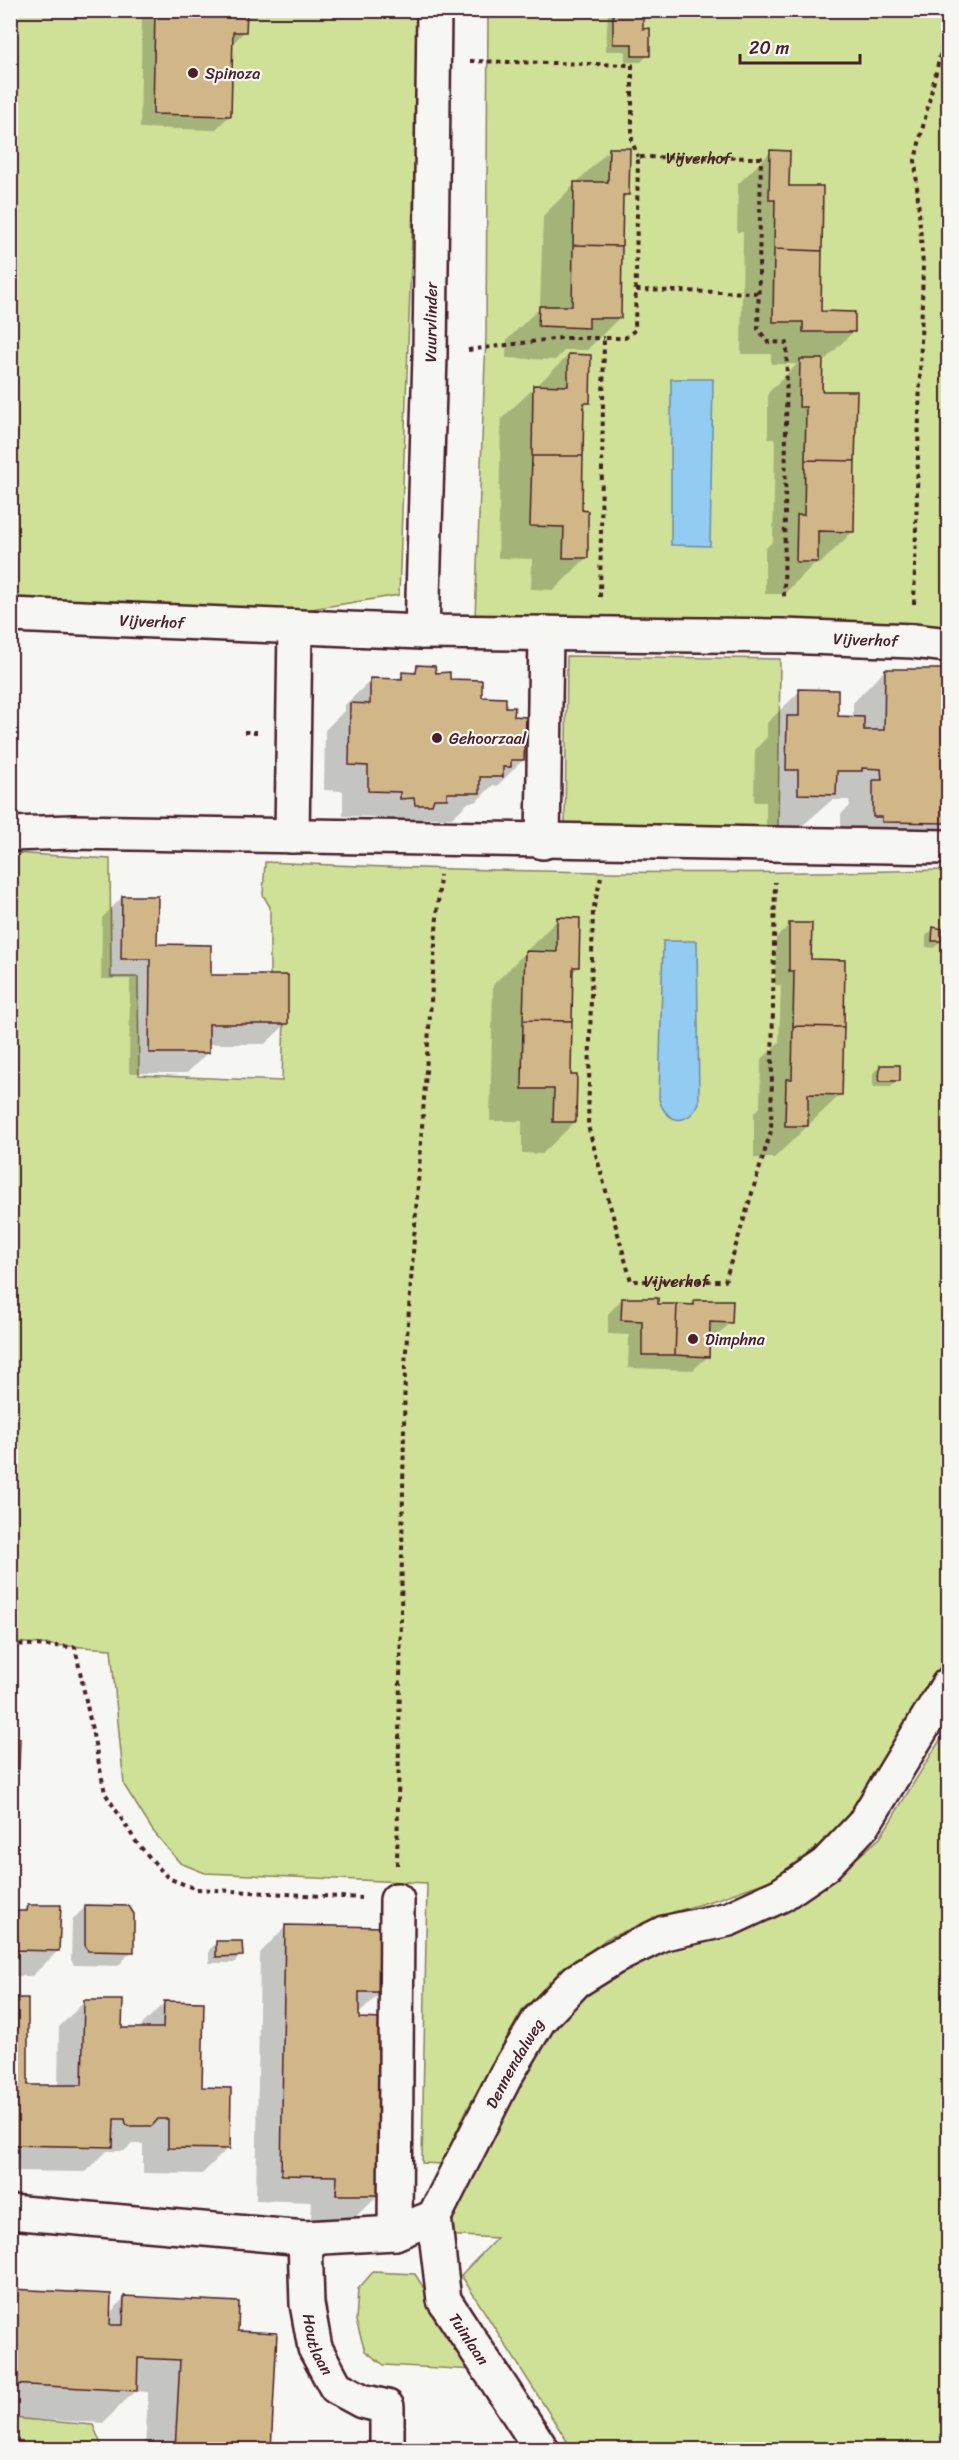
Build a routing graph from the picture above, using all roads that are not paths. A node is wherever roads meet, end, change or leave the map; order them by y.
1 (434, 10) edge
2 (10, 615) edge
3 (296, 627) junction
4 (422, 632) junction
5 (546, 633) junction
6 (948, 645) edge
7 (10, 834) edge
8 (292, 836) junction
9 (543, 842) junction
10 (948, 847) edge
11 (948, 1685) edge
12 (397, 1900) road end
13 (10, 2212) edge
14 (434, 2217) junction
15 (395, 2233) junction
16 (305, 2238) junction
17 (387, 2450) edge
18 (542, 2450) edge

1 - 4 lane, Vuurvlinder
2 - 3 lane, Vijverhof
3 - 4 lane, Vijverhof
3 - 8 lane
4 - 5 lane, Vijverhof
5 - 6 lane, Vijverhof
5 - 9 lane
7 - 8 lane
8 - 9 lane
9 - 10 lane
11 - 14 lane, Dennendalweg
12 - 15 lane
13 - 16 lane
14 - 15 lane
14 - 18 lane, Tuinlaan
15 - 16 lane
16 - 17 lane, Houtlaan

